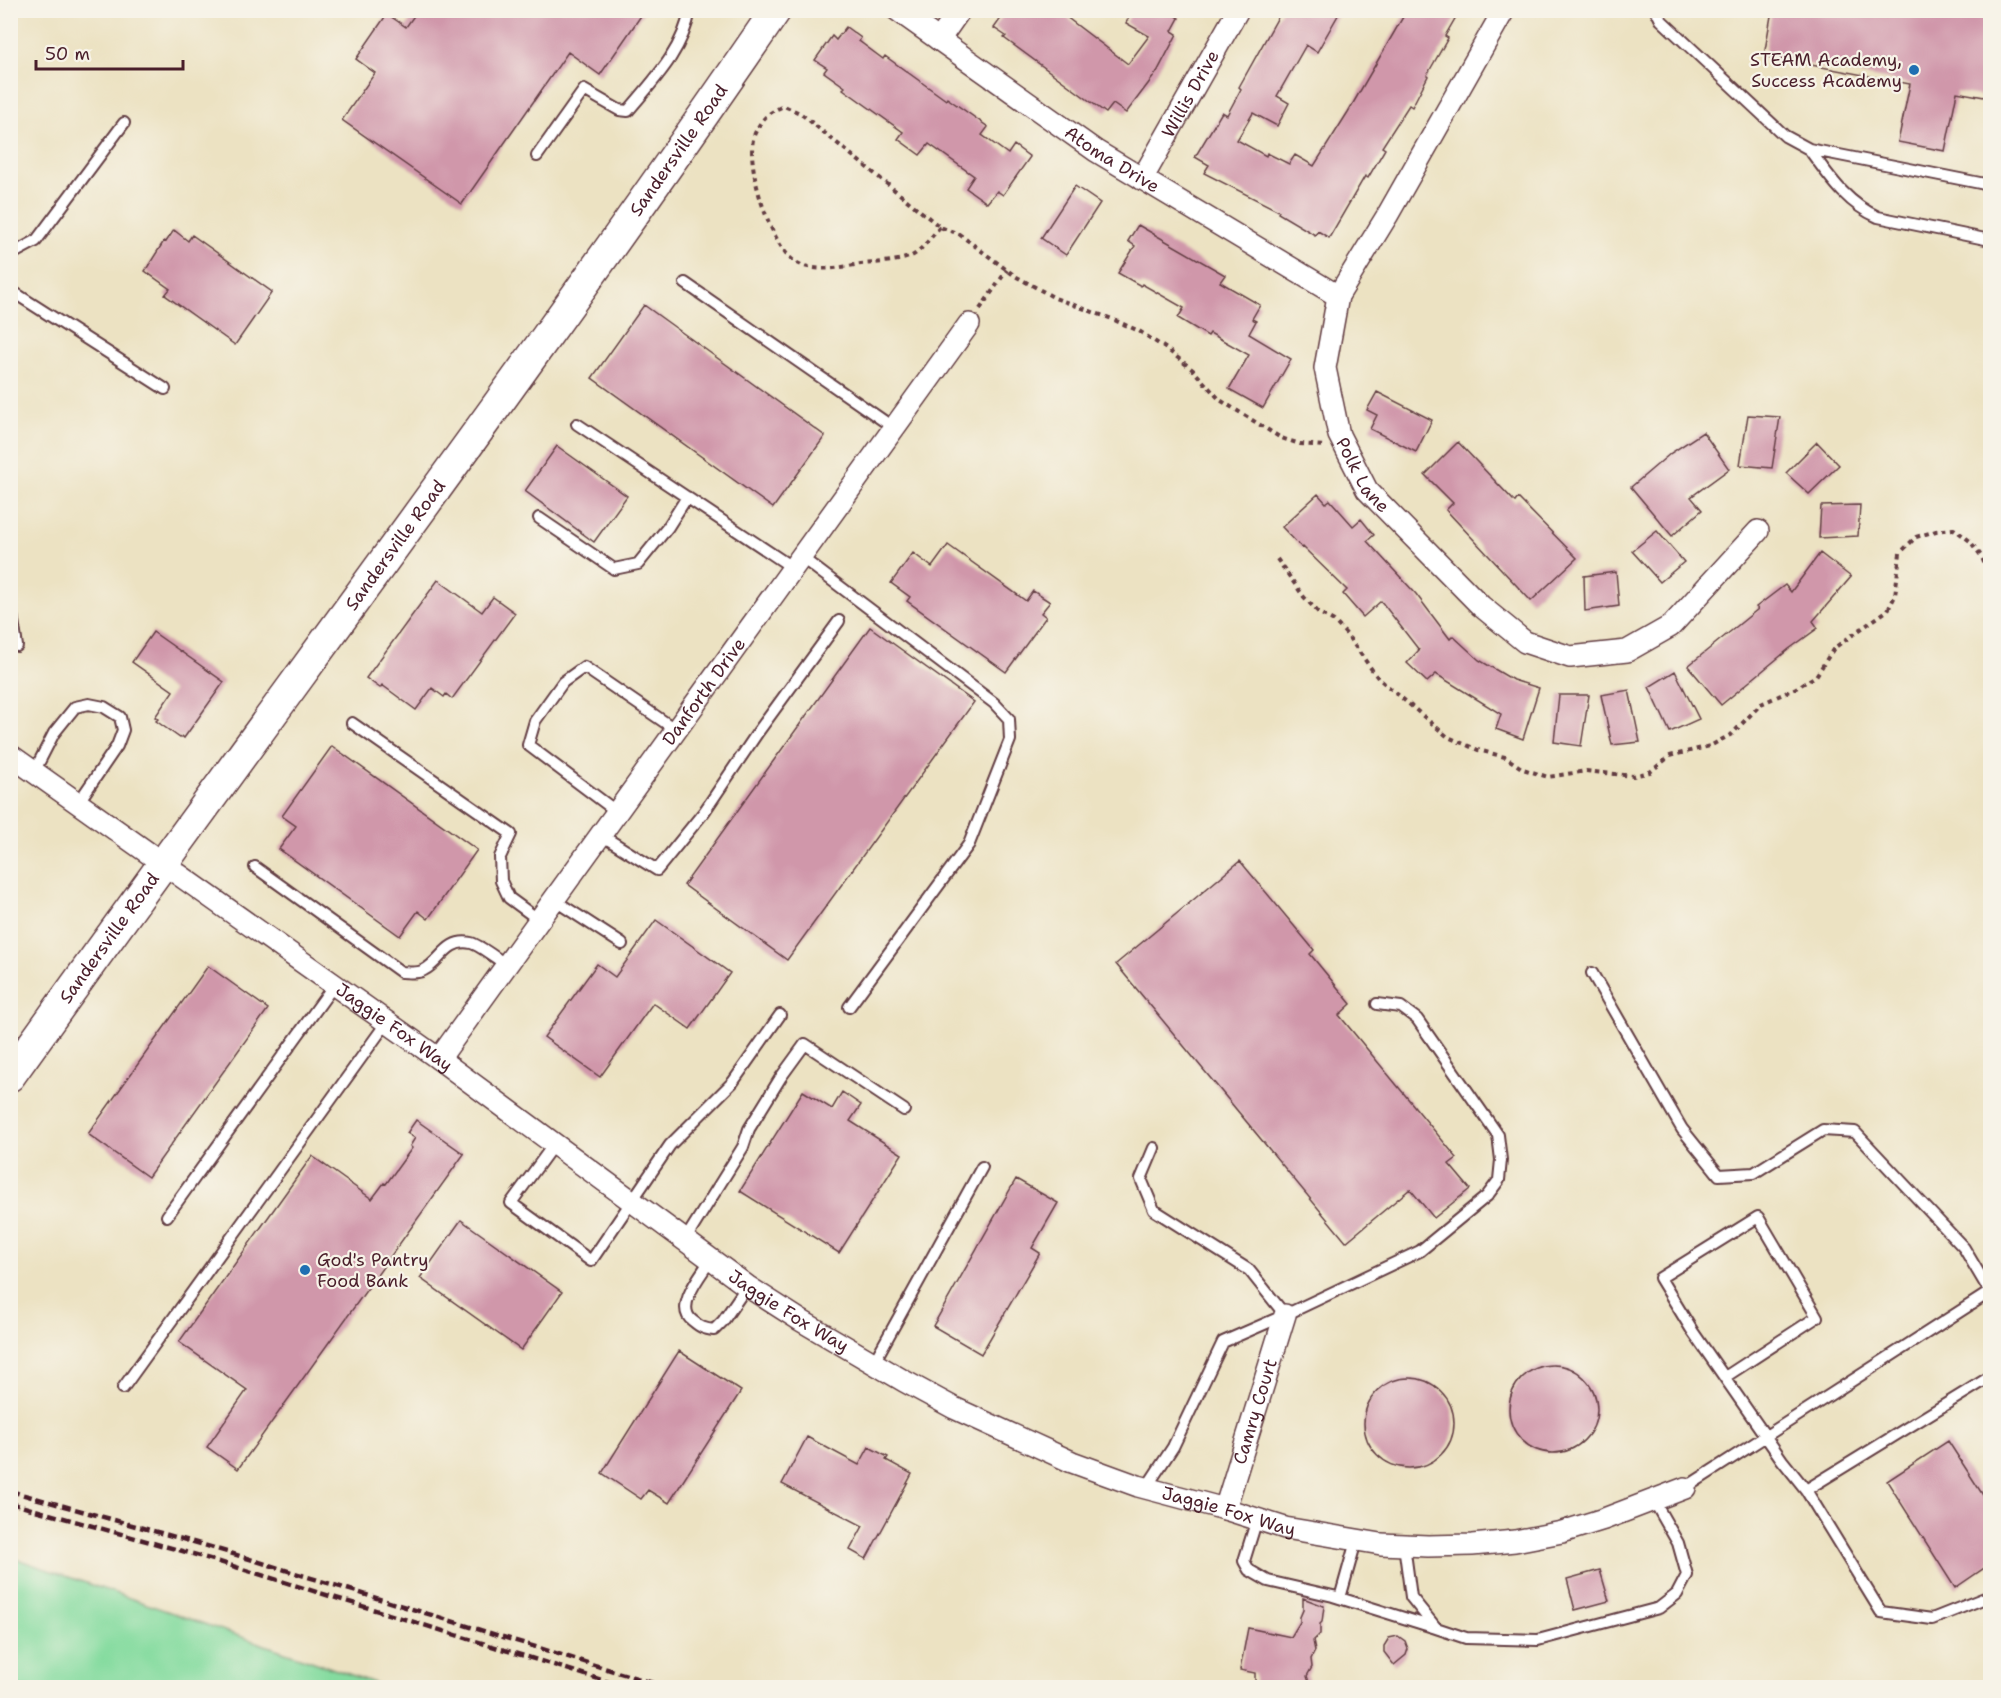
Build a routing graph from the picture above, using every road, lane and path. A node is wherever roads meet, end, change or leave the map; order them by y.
1 (690, 10) edge
2 (776, 10) edge
3 (897, 10) edge
4 (960, 10) edge
5 (1238, 10) edge
6 (1504, 10) edge
7 (1656, 10) edge
8 (939, 40) junction
9 (124, 123) dead end
10 (1809, 149) junction
11 (537, 156) dead end
12 (1142, 179) junction
13 (1990, 185) edge
14 (940, 227) junction
15 (1990, 240) edge
16 (10, 255) edge
17 (1007, 270) junction
18 (685, 283) dead end
19 (10, 290) edge
20 (1338, 296) junction
21 (969, 324) joint
22 (165, 389) dead end
23 (577, 424) dead end
24 (894, 428) junction
25 (1321, 448) dead end
26 (687, 497) junction
27 (539, 518) dead end
28 (1758, 531) dead end
29 (1277, 559) dead end
30 (797, 563) junction
31 (1990, 579) edge
32 (10, 602) edge
33 (840, 621) dead end
34 (17, 646) dead end
35 (352, 723) dead end
36 (676, 730) junction
37 (10, 756) edge
38 (34, 772) junction
39 (78, 803) junction
40 (617, 812) junction
41 (601, 835) junction
42 (162, 863) junction
43 (255, 867) dead end
44 (554, 900) junction
45 (539, 920) junction
46 (622, 944) dead end
47 (507, 965) junction
48 (1592, 973) dead end
49 (334, 985) junction
50 (1377, 1004) dead end
51 (849, 1007) dead end
52 (780, 1015) dead end
53 (387, 1022) junction
54 (439, 1059) junction
55 (10, 1076) edge
56 (904, 1110) dead end
57 (554, 1144) junction
58 (1154, 1148) dead end
59 (982, 1167) dead end
60 (633, 1202) junction
61 (167, 1216) dead end
62 (685, 1240) junction
63 (711, 1259) junction
64 (747, 1286) junction
65 (1990, 1292) edge
66 (1285, 1315) junction
67 (873, 1364) junction
68 (1725, 1377) junction
69 (1990, 1377) edge
70 (123, 1388) dead end
71 (1766, 1435) junction
72 (1146, 1488) junction
73 (1685, 1488) joint
74 (1806, 1490) junction
75 (1654, 1501) junction
76 (1225, 1509) junction
77 (1257, 1519) junction
78 (1356, 1541) junction
79 (1404, 1545) junction
80 (1990, 1596) edge
81 (1340, 1598) junction
82 (1437, 1628) junction

1 - 11 lane
2 - 42 street, Sandersville Road
3 - 8 street, Atoma Drive
4 - 8 street
5 - 12 street, Willis Drive
6 - 20 street, Polk Lane
7 - 10 lane
8 - 12 street, Atoma Drive
9 - 16 lane
10 - 13 lane
10 - 15 lane
12 - 20 street, Atoma Drive
14 - 14 path
14 - 17 path
17 - 21 path
17 - 25 path
18 - 24 lane
19 - 22 lane
20 - 28 street, Polk Lane
21 - 24 street, Danforth Drive
23 - 26 lane
24 - 30 street, Danforth Drive
26 - 27 lane
26 - 30 lane
29 - 31 path
30 - 36 street, Danforth Drive
30 - 51 lane
32 - 34 lane
33 - 41 lane
35 - 45 lane
36 - 40 street, Danforth Drive
36 - 40 lane
37 - 38 street, Jaggie Fox Way
38 - 39 street, Jaggie Fox Way
38 - 39 lane
39 - 42 street, Jaggie Fox Way
40 - 41 street, Danforth Drive
41 - 44 street, Danforth Drive
42 - 49 street, Jaggie Fox Way
42 - 55 street, Sandersville Road
43 - 47 lane
44 - 45 street, Danforth Drive
44 - 46 lane
45 - 47 street, Danforth Drive
47 - 54 street, Danforth Drive
48 - 65 lane
49 - 53 street, Jaggie Fox Way
49 - 61 lane
50 - 66 lane
52 - 60 lane
53 - 54 street, Jaggie Fox Way
53 - 70 lane
54 - 57 street, Jaggie Fox Way
56 - 62 lane
57 - 60 street, Jaggie Fox Way
57 - 60 lane
58 - 66 lane
59 - 67 lane
60 - 62 street, Jaggie Fox Way
62 - 63 street, Jaggie Fox Way
63 - 64 street, Jaggie Fox Way
63 - 64 lane
64 - 67 street, Jaggie Fox Way
65 - 71 lane
66 - 72 lane
66 - 76 street, Camry Court
67 - 72 street, Jaggie Fox Way
68 - 68 lane
68 - 71 lane
69 - 74 lane
71 - 73 lane
71 - 74 lane
72 - 76 street, Jaggie Fox Way
73 - 75 street, Jaggie Fox Way
74 - 80 lane
75 - 79 street, Jaggie Fox Way
75 - 82 lane
76 - 77 street, Jaggie Fox Way
77 - 78 street, Jaggie Fox Way
77 - 81 lane
78 - 79 street, Jaggie Fox Way
78 - 81 lane
79 - 82 lane
81 - 82 lane

